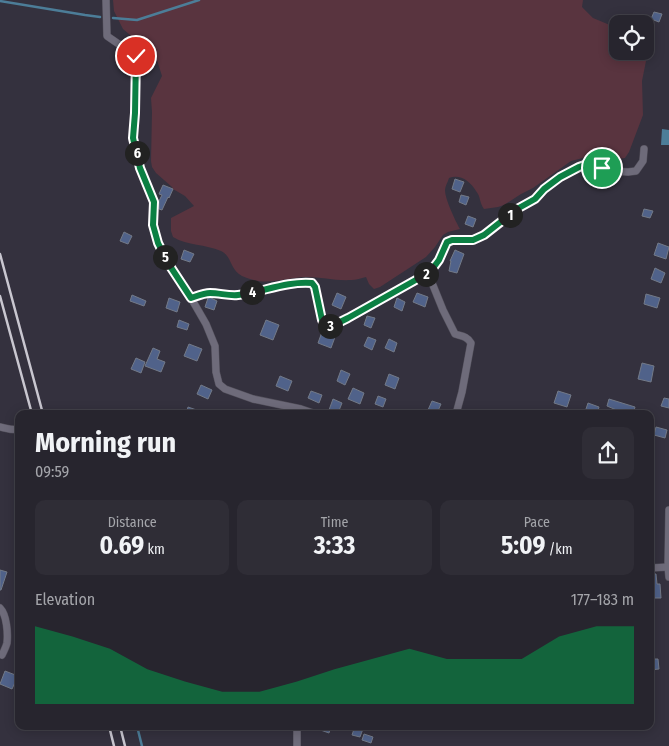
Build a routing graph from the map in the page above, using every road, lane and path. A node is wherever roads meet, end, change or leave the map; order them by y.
1 (106, 0) edge
2 (644, 149) dead end
3 (428, 273) junction
4 (191, 298) junction
5 (305, 410) edge
6 (457, 410) edge
7 (0, 427) edge
8 (15, 430) edge
9 (669, 510) edge
10 (668, 567) junction
11 (654, 568) edge
12 (669, 577) edge
13 (0, 608) edge
14 (2, 655) dead end
15 (298, 730) edge
16 (297, 746) edge

1 - 4 street
2 - 3 street
3 - 4 street
3 - 6 street
4 - 5 street
7 - 8 street
9 - 10 street
10 - 11 street
10 - 12 street
13 - 14 street
15 - 16 street

